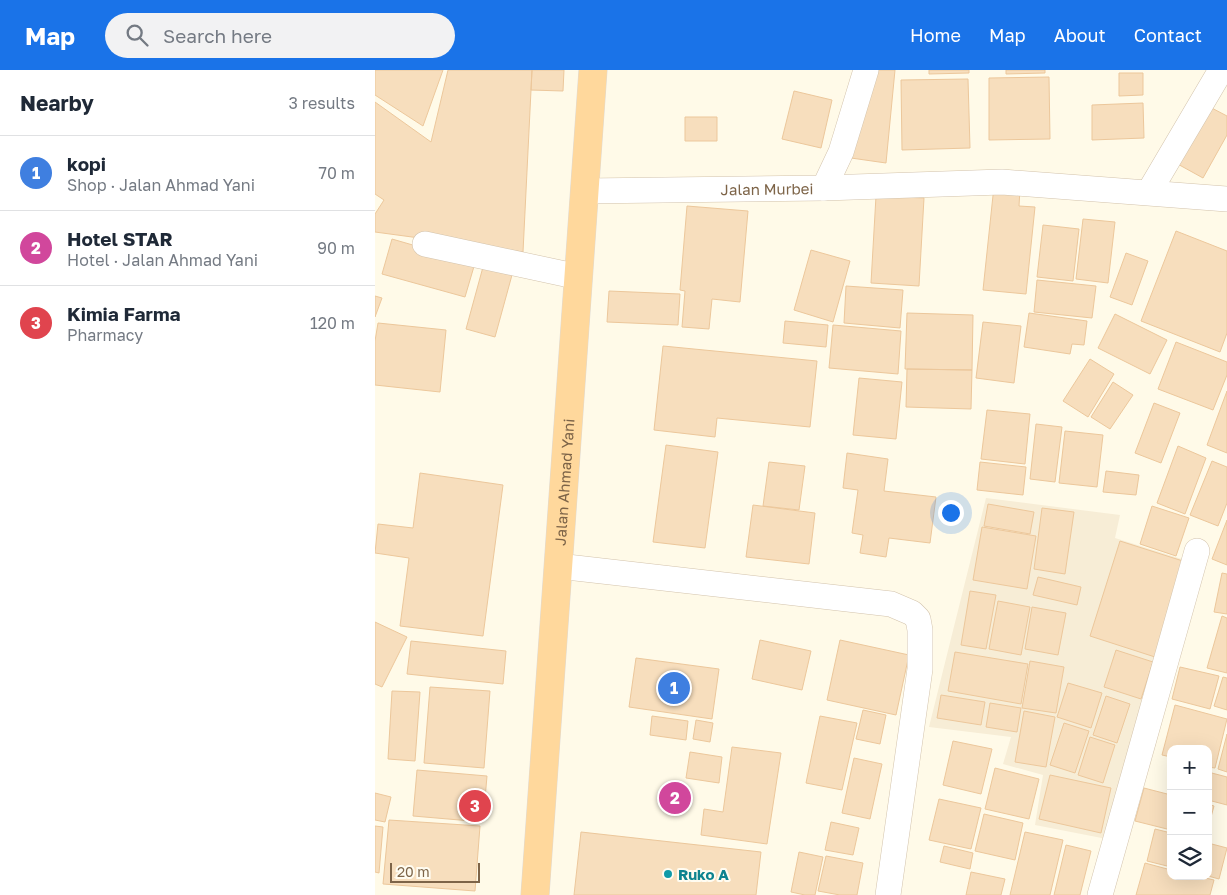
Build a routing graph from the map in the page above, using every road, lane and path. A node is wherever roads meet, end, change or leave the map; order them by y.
1 (593, 70) edge
2 (866, 70) edge
3 (1221, 70) edge
4 (824, 188) junction
5 (585, 191) junction
6 (1149, 192) junction
7 (1227, 199) edge
8 (425, 244) dead end
9 (579, 278) junction
10 (1197, 550) dead end
11 (557, 566) junction
12 (535, 895) edge
13 (888, 895) edge
14 (1100, 895) edge

1 - 5 highway, Jalan Ahmad Yani
2 - 4 street, Jalan Murbei
3 - 6 street
4 - 5 street, Jalan Murbei
4 - 6 street
5 - 9 highway, Jalan Ahmad Yani
6 - 7 street
8 - 9 street
9 - 11 highway, Jalan Ahmad Yani
10 - 14 street
11 - 12 highway, Jalan Ahmad Yani
11 - 13 street

